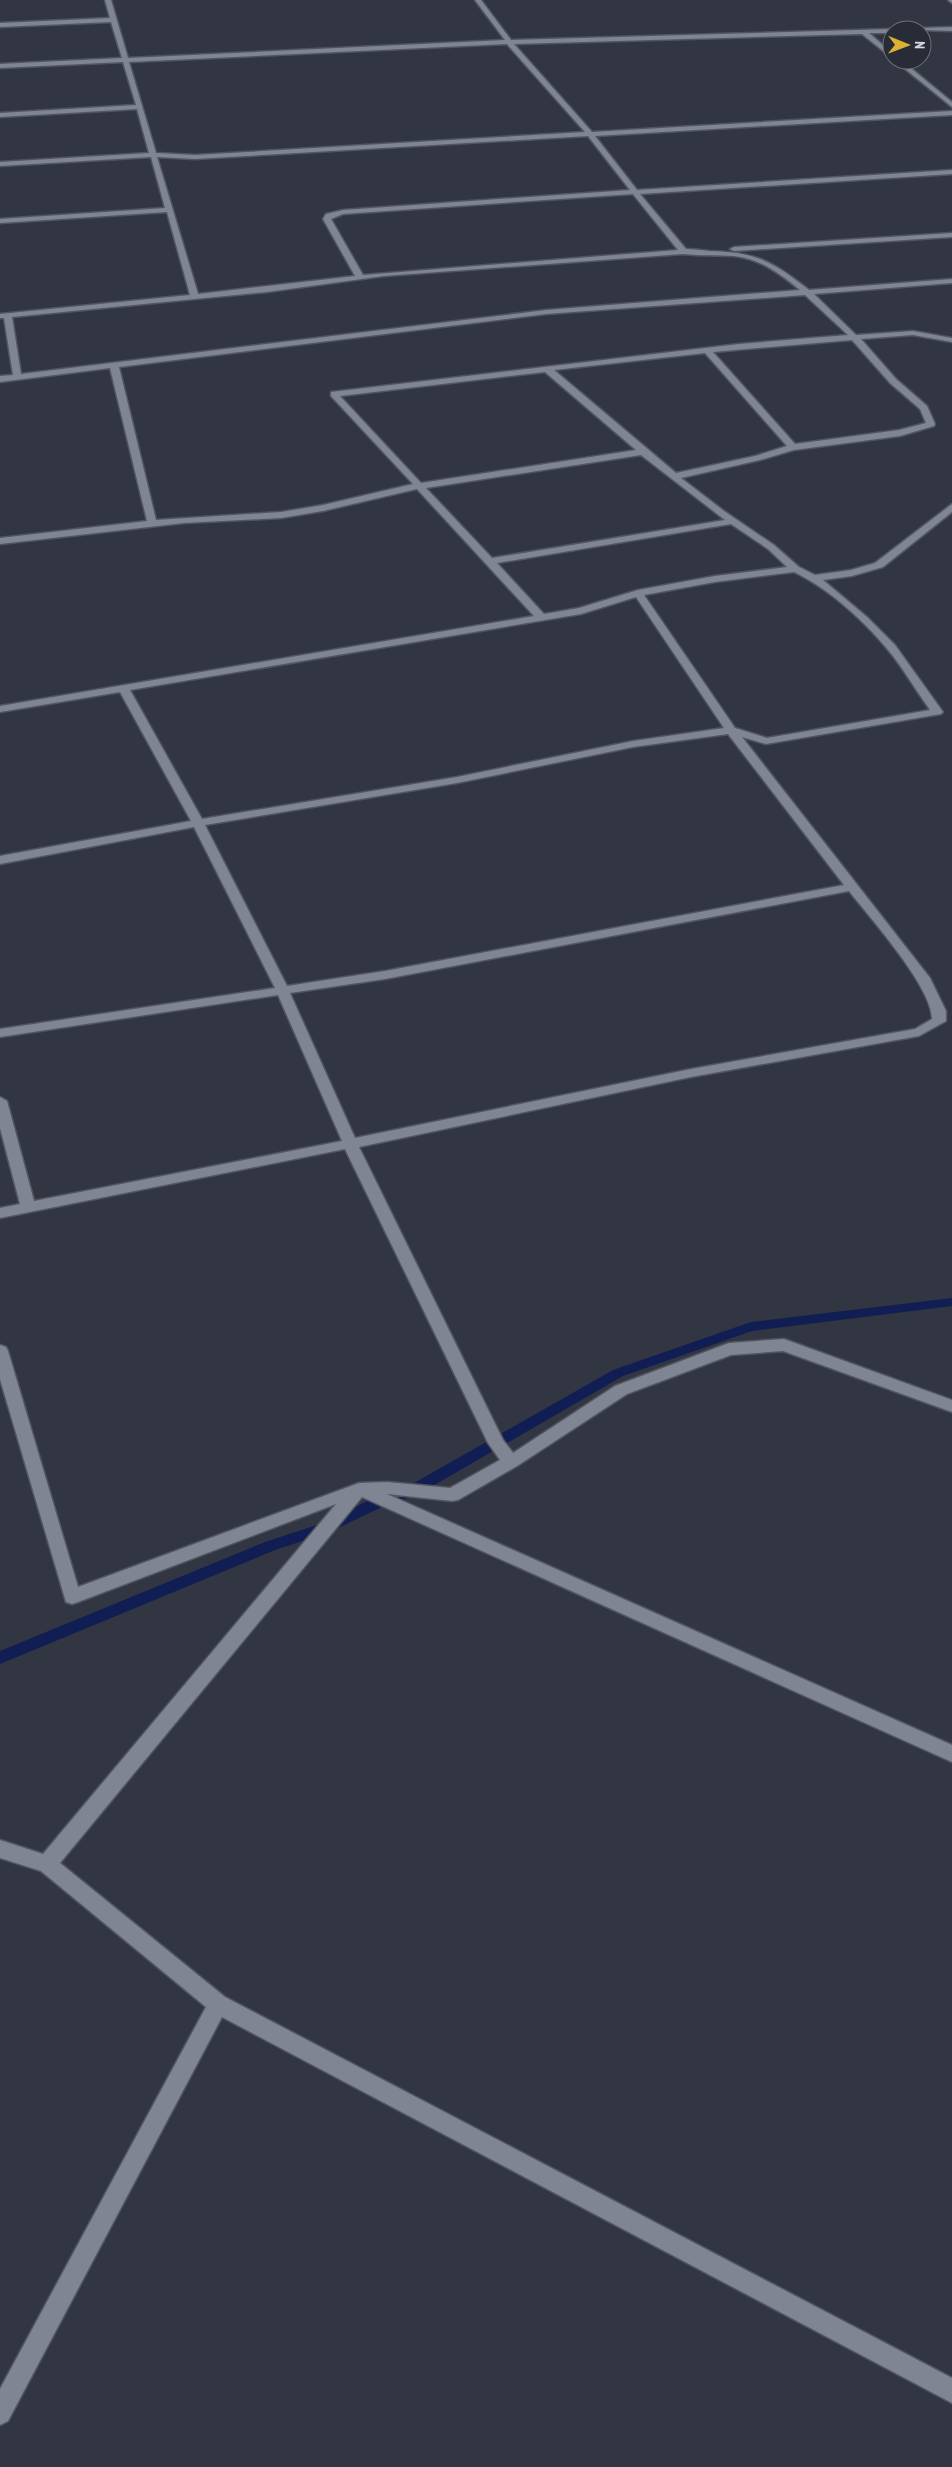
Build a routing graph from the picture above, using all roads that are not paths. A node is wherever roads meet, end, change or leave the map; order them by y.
1 (108, 0) edge
2 (478, 0) edge
3 (114, 20) junction
4 (0, 25) edge
5 (952, 29) edge
6 (932, 30) edge
7 (862, 31) junction
8 (882, 31) edge
9 (509, 42) junction
10 (882, 48) edge
11 (126, 61) junction
12 (0, 66) edge
13 (909, 70) edge
14 (952, 105) edge
15 (139, 107) junction
16 (952, 113) edge
17 (0, 115) edge
18 (590, 134) junction
19 (153, 155) junction
20 (0, 164) edge
21 (952, 172) edge
22 (635, 192) junction
23 (169, 210) junction
24 (0, 221) edge
25 (952, 235) edge
26 (684, 252) junction
27 (360, 277) junction
28 (952, 282) edge
29 (807, 292) junction
30 (195, 297) junction
31 (4, 316) edge
32 (854, 337) junction
33 (952, 340) edge
34 (708, 350) junction
35 (114, 366) junction
36 (546, 368) junction
37 (17, 376) junction
38 (0, 379) edge
39 (793, 447) junction
40 (643, 452) junction
41 (676, 476) junction
42 (418, 486) junction
43 (952, 507) edge
44 (735, 521) junction
45 (152, 524) junction
46 (0, 541) edge
47 (492, 561) junction
48 (795, 569) junction
49 (814, 578) junction
50 (638, 593) junction
51 (542, 618) junction
52 (123, 688) junction
53 (0, 709) edge
54 (731, 730) junction
55 (198, 823) junction
56 (0, 860) edge
57 (853, 887) junction
58 (282, 989) junction
59 (0, 1033) edge
60 (0, 1101) edge
61 (350, 1144) junction
62 (28, 1206) junction
63 (0, 1213) edge
64 (0, 1351) edge
65 (952, 1406) edge
66 (510, 1462) junction
67 (359, 1489) junction
68 (952, 1754) edge
69 (0, 1849) edge
70 (47, 1864) junction
71 (218, 2004) junction
72 (952, 2391) edge
73 (0, 2413) edge

1 - 3 street
2 - 9 street
3 - 4 street
3 - 11 street
5 - 6 street
7 - 8 street
7 - 9 street
7 - 10 street
9 - 11 street
9 - 18 street
11 - 12 street
11 - 15 street
13 - 14 street
15 - 17 street
15 - 19 street
16 - 18 street
18 - 19 street
18 - 22 street
19 - 20 street
19 - 23 street
21 - 22 street
22 - 26 street
22 - 27 street
23 - 24 street
23 - 30 street
25 - 26 street
26 - 27 street
26 - 29 street
27 - 30 street
28 - 29 street
29 - 32 street
29 - 35 street
30 - 31 street
31 - 37 street
32 - 33 street
32 - 34 street
32 - 39 street
34 - 36 street
34 - 39 street
35 - 37 street
35 - 45 street
36 - 40 street
36 - 42 street
37 - 38 street
39 - 41 street
40 - 41 street
40 - 42 street
41 - 44 street
42 - 45 street
42 - 47 street
43 - 49 street
44 - 47 street
44 - 48 street
45 - 46 street
47 - 51 street
48 - 49 street
48 - 50 street
49 - 54 street
50 - 51 street
50 - 54 street
51 - 52 street
52 - 53 street
52 - 55 street
54 - 55 street
54 - 57 street
55 - 56 street
55 - 58 street
57 - 58 street
57 - 61 street
58 - 59 street
58 - 61 street
60 - 62 street
61 - 62 street
61 - 66 street
62 - 63 street
64 - 67 street
65 - 66 street
66 - 67 street
67 - 68 street
67 - 70 street
69 - 70 street
70 - 71 street
71 - 72 street
71 - 73 street

